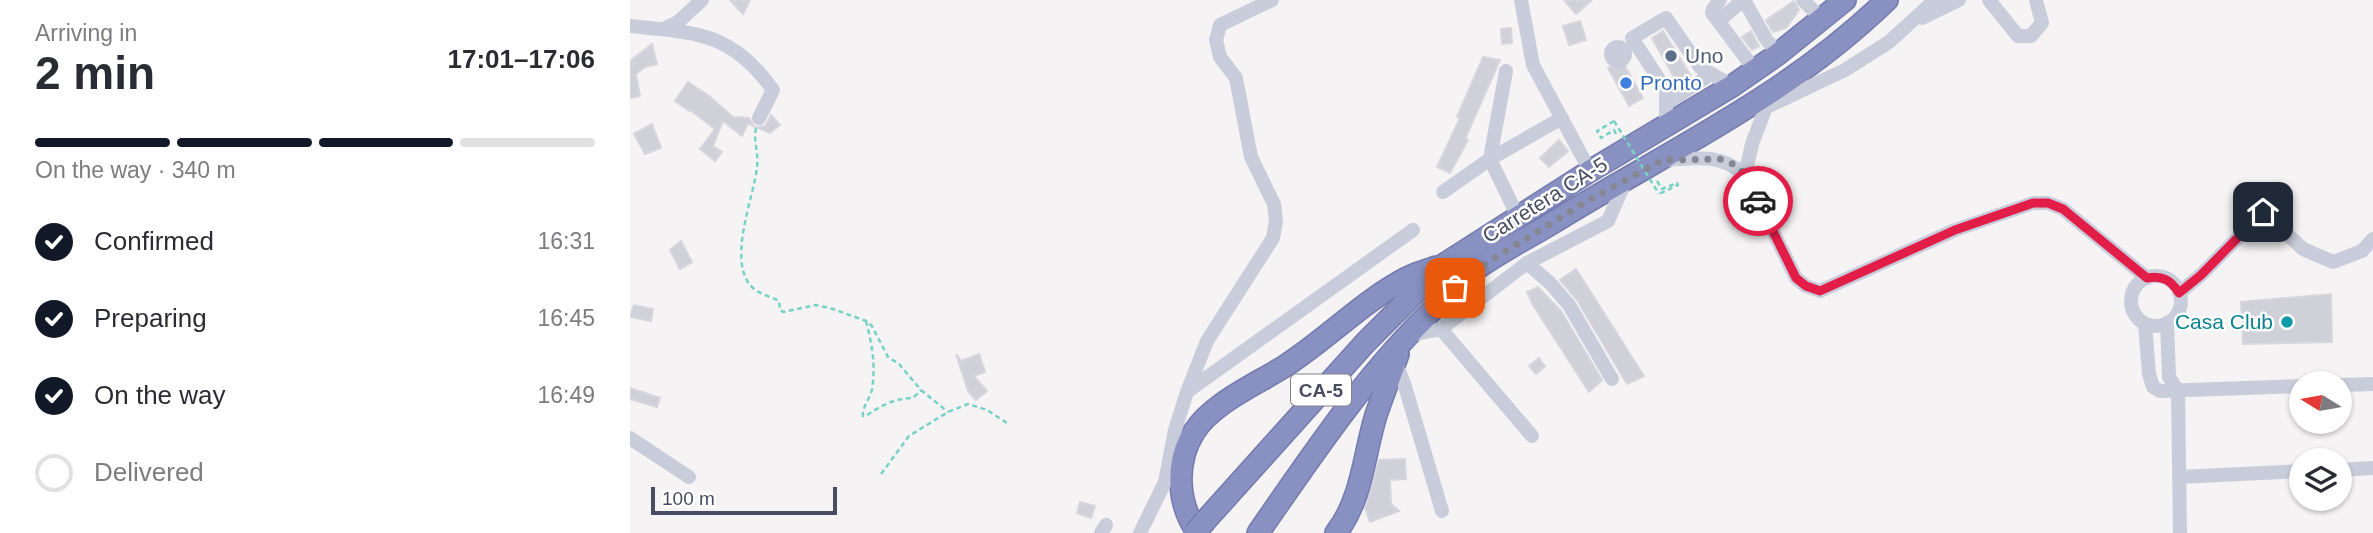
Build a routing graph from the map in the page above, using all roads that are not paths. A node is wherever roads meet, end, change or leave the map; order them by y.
1 (702, 0) edge
2 (1272, 0) edge
3 (1521, 0) edge
4 (1720, 0) edge
5 (1743, 0) edge
6 (1803, 0) edge
7 (1845, 0) edge
8 (1886, 0) edge
9 (1935, 0) edge
10 (1959, 0) edge
11 (1989, 0) edge
12 (2036, 0) edge
13 (1822, 19) junction
14 (1719, 21) junction
15 (1911, 23) junction
16 (630, 26) edge
17 (663, 29) junction
18 (1632, 38) junction
19 (1779, 54) junction
20 (1644, 56) junction
21 (1755, 70) junction
22 (1506, 71) dead end
23 (1711, 74) junction
24 (1732, 86) junction
25 (1768, 101) junction
26 (1666, 104) junction
27 (759, 118) road end
28 (1562, 118) junction
29 (1666, 127) junction
30 (1490, 159) junction
31 (1662, 160) junction
32 (1590, 171) junction
33 (1745, 174) junction
34 (1627, 178) junction
35 (1443, 192) dead end
36 (1518, 217) junction
37 (1413, 230) dead end
38 (2373, 239) edge
39 (1527, 263) junction
40 (1443, 265) junction
41 (2147, 278) junction
42 (2179, 293) junction
43 (2167, 323) junction
44 (2145, 324) junction
45 (1441, 329) junction
46 (1405, 336) junction
47 (1395, 362) junction
48 (1612, 379) dead end
49 (2373, 384) edge
50 (2352, 385) edge
51 (2289, 386) edge
52 (2178, 391) junction
53 (1187, 392) junction
54 (1532, 436) dead end
55 (630, 438) edge
56 (2373, 468) edge
57 (2352, 469) edge
58 (2289, 472) edge
59 (689, 477) dead end
60 (2179, 477) junction
61 (1182, 491) junction
62 (1159, 495) junction
63 (1442, 511) dead end
64 (1199, 529) edge
65 (1140, 533) edge
66 (1258, 533) edge
67 (1336, 533) edge
68 (2180, 533) edge

1 - 17 street
2 - 53 street
3 - 28 street
4 - 14 street
5 - 14 street
5 - 19 street
6 - 13 street
7 - 13 highway, Carretera CA-5 / CA-5
8 - 25 highway, Carretera CA-5 / CA-5
9 - 15 street
10 - 15 street
11 - 12 street
13 - 19 highway, Carretera CA-5 / CA-5
14 - 21 street
15 - 25 street
16 - 17 street
17 - 27 street
18 - 20 street
18 - 20 street
18 - 23 street
19 - 21 highway, Carretera CA-5 / CA-5
20 - 26 street
21 - 24 highway, Carretera CA-5 / CA-5
22 - 30 street
23 - 24 street
23 - 26 street
24 - 29 highway, Carretera CA-5 / CA-5
25 - 31 highway, Carretera CA-5 / CA-5
25 - 33 street
26 - 29 street
28 - 30 street
28 - 32 street
29 - 32 highway, Carretera CA-5 / CA-5
30 - 35 street
30 - 36 street
31 - 33 street
31 - 34 highway, Carretera CA-5 / CA-5
32 - 36 highway, Carretera CA-5 / CA-5
33 - 41 street
34 - 39 street
34 - 46 highway, Carretera CA-5 / CA-5
36 - 40 highway, Carretera CA-5 / CA-5
37 - 53 street
38 - 42 street
39 - 45 street
39 - 48 street
40 - 61 highway
40 - 64 highway, Carretera CA-5 / CA-5
41 - 42 street
41 - 44 street
42 - 43 street
43 - 44 street
43 - 52 street
44 - 52 street
45 - 46 street
45 - 54 street
46 - 47 highway
46 - 66 highway, Carretera CA-5 / CA-5
47 - 63 street
47 - 67 highway
49 - 50 street
51 - 52 street
52 - 60 street
53 - 62 street
55 - 59 street
56 - 57 street
58 - 60 street
60 - 68 street
61 - 62 street
61 - 64 highway
62 - 65 street

